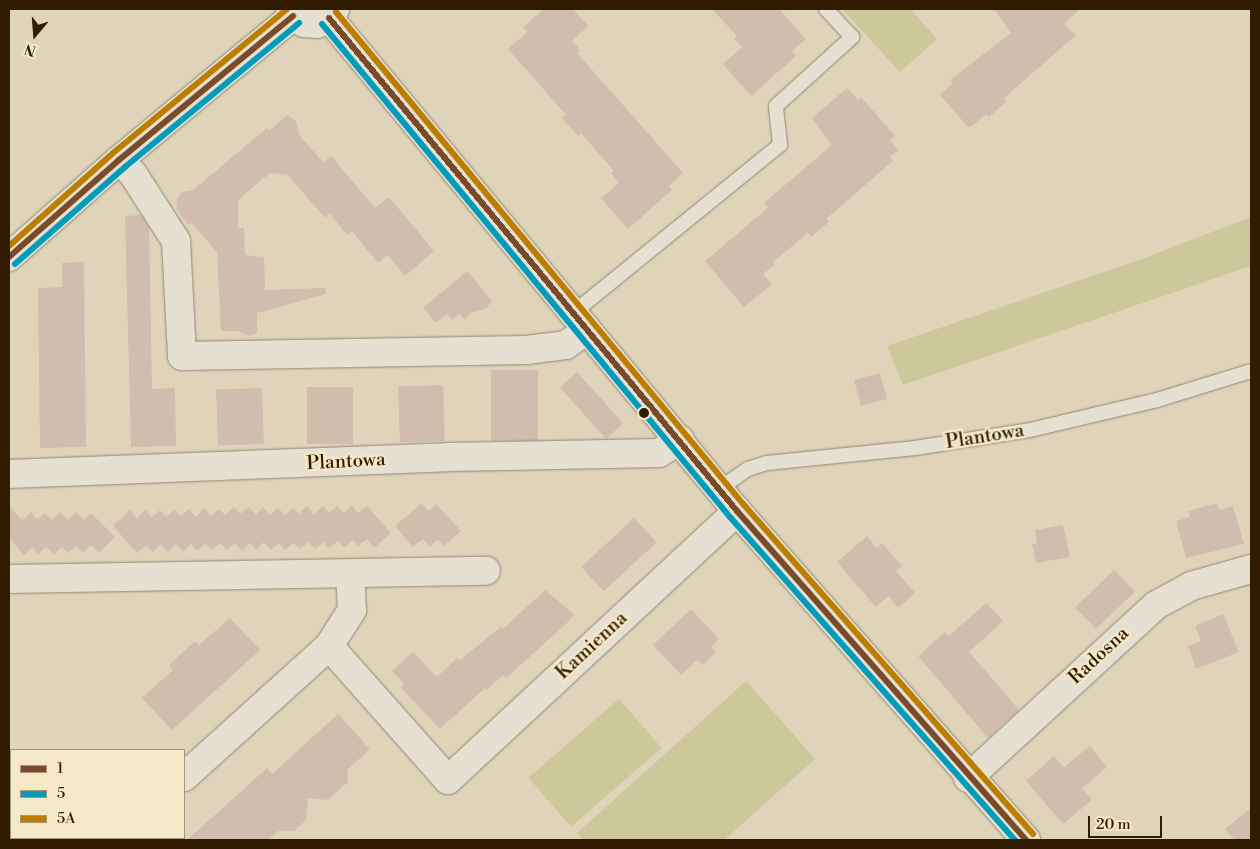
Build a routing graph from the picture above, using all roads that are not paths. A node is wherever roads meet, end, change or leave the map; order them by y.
1 (826, 9) edge
2 (291, 12) edge
3 (332, 14) edge
4 (119, 160) junction
5 (9, 257) edge
6 (580, 321) junction
7 (1251, 372) edge
8 (680, 440) junction
9 (9, 474) edge
10 (719, 489) junction
11 (737, 511) junction
12 (1251, 569) edge
13 (486, 571) dead end
14 (350, 574) junction
15 (9, 579) edge
16 (329, 646) junction
17 (185, 776) edge
18 (968, 778) junction
19 (1026, 840) edge

1 - 6 lane
2 - 3 street
2 - 4 street
3 - 6 street
4 - 5 street
4 - 6 street
6 - 8 street
7 - 10 lane, Plantowa
8 - 9 street, Plantowa
8 - 10 street
10 - 11 street
11 - 16 street, Kamienna
11 - 18 street
12 - 18 street, Radosna
13 - 14 street
14 - 15 street
14 - 16 street
16 - 17 street
18 - 19 street

